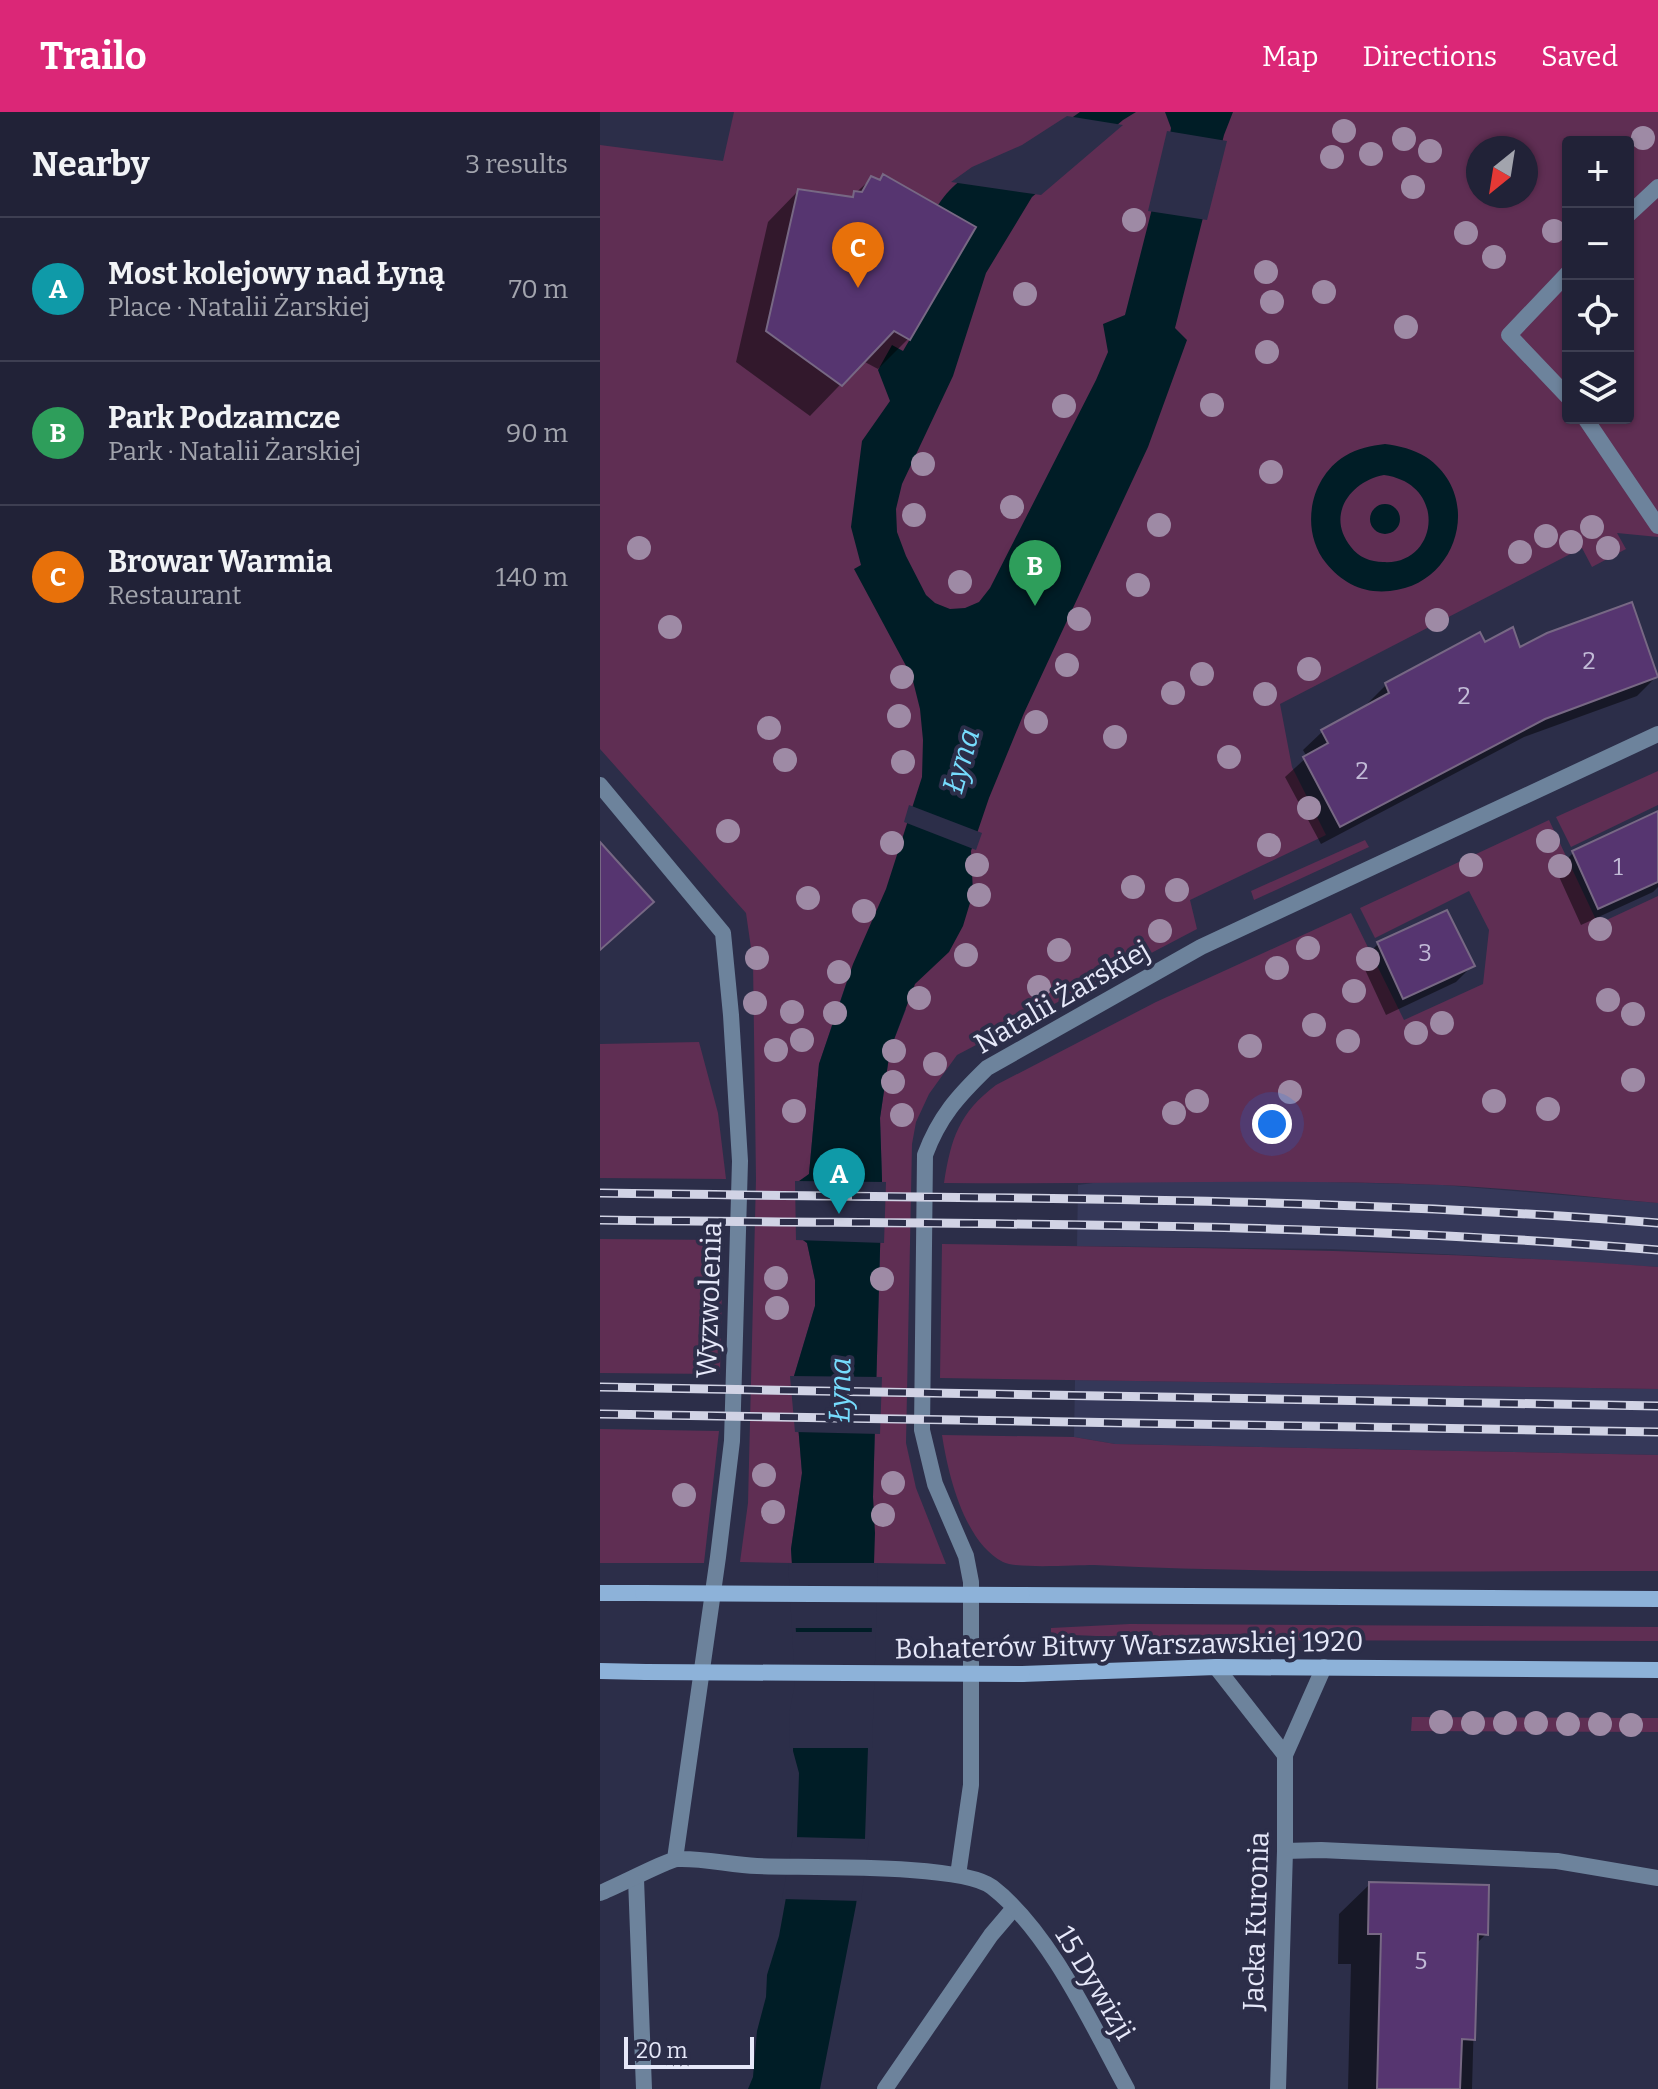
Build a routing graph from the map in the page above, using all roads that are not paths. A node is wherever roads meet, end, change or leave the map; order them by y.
1 (1658, 187) edge
2 (1634, 209) edge
3 (1562, 279) edge
4 (1562, 391) edge
5 (1589, 424) edge
6 (1658, 526) edge
7 (1658, 734) edge
8 (600, 785) edge
9 (600, 1593) edge
10 (1658, 1599) edge
11 (1216, 1667) junction
12 (1324, 1667) junction
13 (1658, 1670) edge
14 (600, 1671) edge
15 (1285, 1755) junction
16 (1285, 1851) junction
17 (675, 1859) junction
18 (958, 1875) junction
19 (1658, 1878) edge
20 (636, 1879) junction
21 (600, 1893) edge
22 (1014, 1908) junction
23 (644, 2089) edge
24 (885, 2089) edge
25 (1127, 2089) edge
26 (1278, 2089) edge

1 - 2 street
3 - 4 street
5 - 6 street
7 - 18 street, Natalii Żarskiej
8 - 17 street, Wyzwolenia
9 - 10 main road, Bohaterów Bitwy Warszawskiej 1920, bridge
11 - 12 main road, Bohaterów Bitwy Warszawskiej 1920
11 - 14 main road, Bohaterów Bitwy Warszawskiej 1920, bridge
11 - 15 street
12 - 13 main road, Bohaterów Bitwy Warszawskiej 1920
12 - 15 street, Jacka Kuronia
15 - 16 street, Jacka Kuronia
16 - 19 street
16 - 26 street, Jacka Kuronia
17 - 18 street, 15 Dywizji
17 - 20 street
18 - 22 street, 15 Dywizji
20 - 21 street
20 - 23 street
22 - 24 street
22 - 25 street, 15 Dywizji

